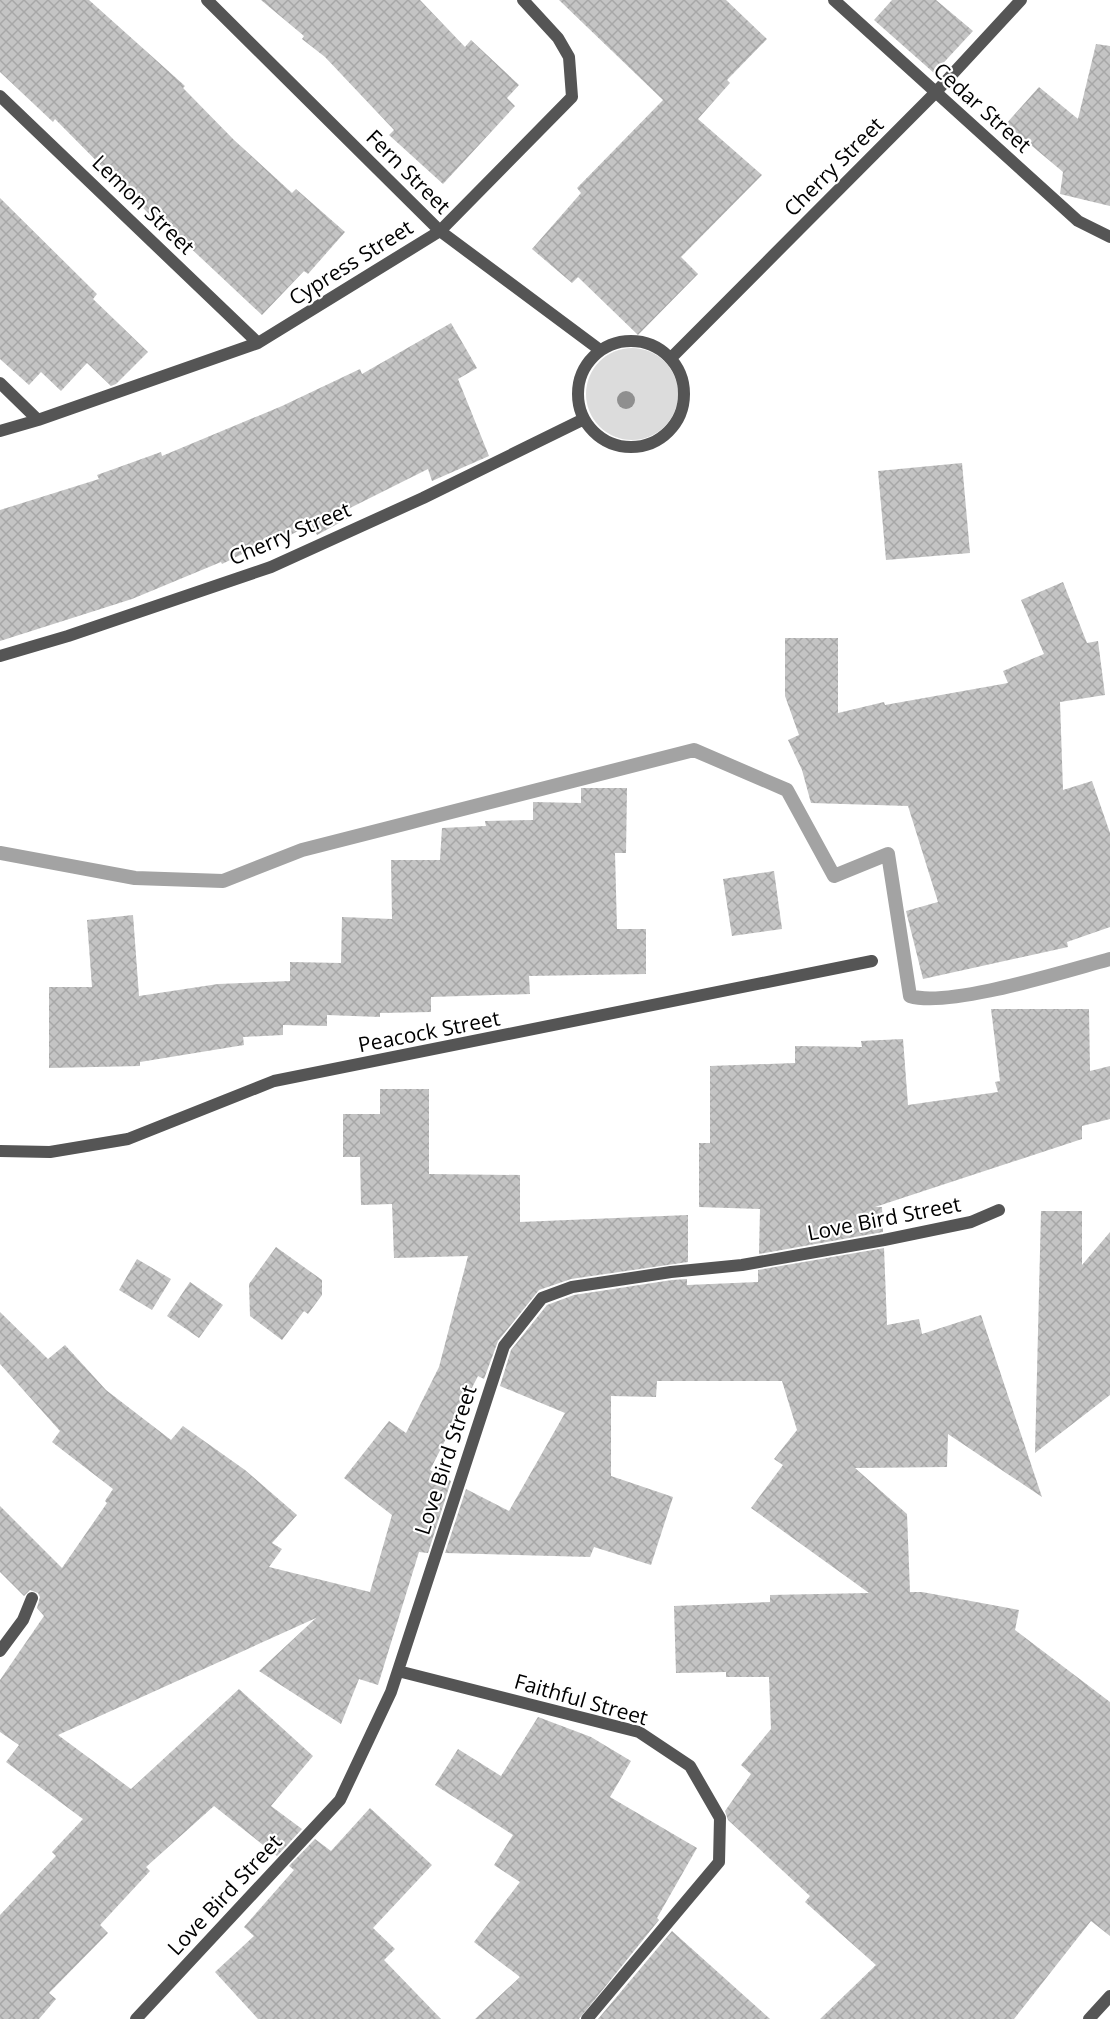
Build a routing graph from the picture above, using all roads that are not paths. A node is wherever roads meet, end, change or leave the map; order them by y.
1 (207, 0) edge
2 (523, 0) edge
3 (834, 0) edge
4 (1021, 0) edge
5 (935, 93) junction
6 (0, 96) edge
7 (440, 231) junction
8 (1110, 237) edge
9 (258, 344) junction
10 (600, 350) junction
11 (671, 358) junction
12 (0, 383) edge
13 (584, 419) junction
14 (38, 420) junction
15 (0, 431) edge
16 (0, 656) edge
17 (872, 962) dead end
18 (0, 1151) edge
19 (999, 1210) dead end
20 (32, 1598) dead end
21 (0, 1651) edge
22 (398, 1671) junction
23 (1110, 1996) edge
24 (136, 2019) edge
25 (587, 2019) edge
26 (1089, 2019) edge

1 - 7 street, Fern Street
2 - 7 street, Cypress Street
3 - 5 street, Cedar Street
4 - 5 street, Cherry Street
5 - 8 street, Cedar Street
5 - 11 street, Cherry Street
6 - 9 street, Lemon Street
7 - 9 street, Cypress Street
7 - 10 street, Fern Street
9 - 14 street, Cypress Street
10 - 11 street
10 - 13 street
11 - 13 street
12 - 14 street
13 - 16 street, Cherry Street
14 - 15 street, Cypress Street
17 - 18 street, Peacock Street
19 - 22 street, Love Bird Street
20 - 21 street
22 - 24 street, Love Bird Street
22 - 25 street, Faithful Street
23 - 26 street

